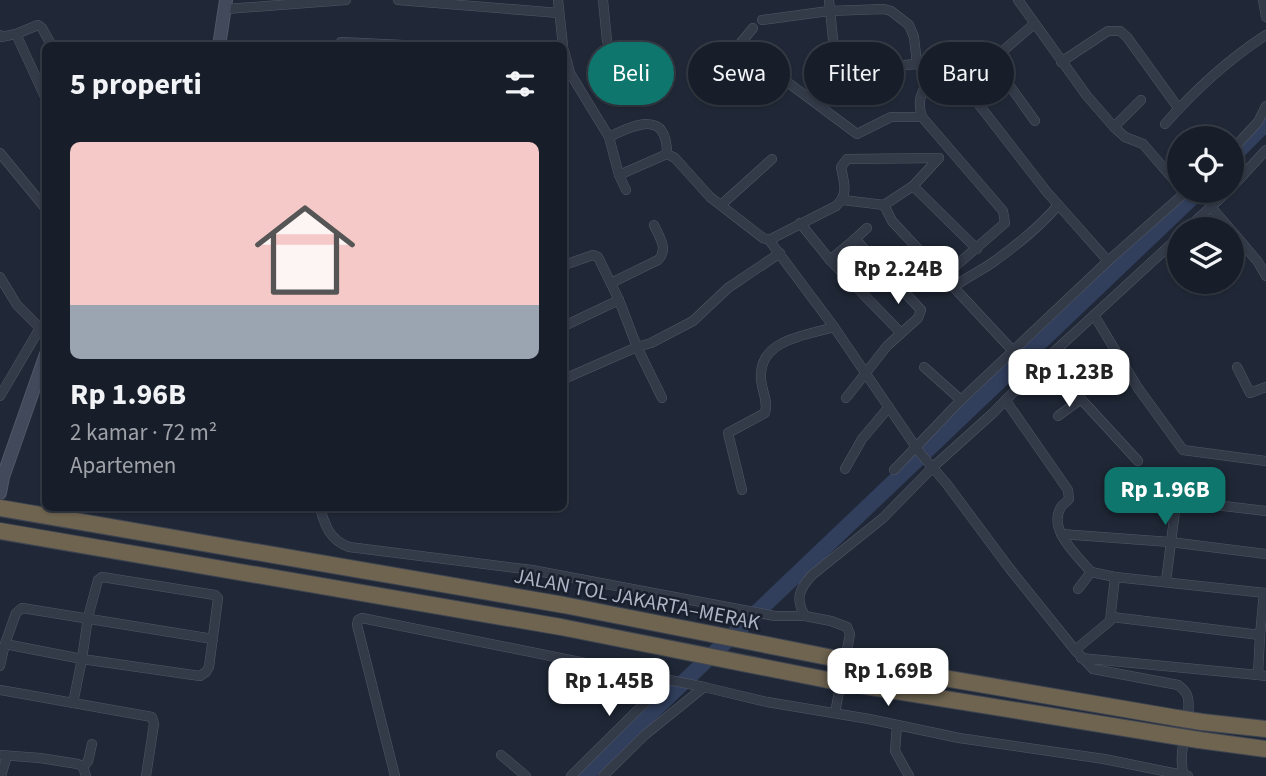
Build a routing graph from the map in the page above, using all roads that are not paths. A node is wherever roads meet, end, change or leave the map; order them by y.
1 (346, 0) edge
2 (398, 0) edge
3 (558, 0) edge
4 (603, 0) edge
5 (829, 0) edge
6 (1018, 0) edge
7 (1263, 0) edge
8 (226, 4) edge
9 (830, 11) junction
10 (559, 13) junction
11 (1266, 17) edge
12 (762, 20) dead end
13 (1034, 24) junction
14 (752, 28) dead end
15 (16, 34) junction
16 (1266, 35) edge
17 (0, 36) edge
18 (607, 40) dead end
19 (50, 42) edge
20 (220, 42) edge
21 (562, 42) edge
22 (742, 42) edge
23 (1014, 42) edge
24 (1061, 62) junction
25 (917, 64) junction
26 (567, 74) edge
27 (790, 84) edge
28 (42, 90) edge
29 (1014, 92) edge
30 (1141, 100) dead end
31 (979, 105) edge
32 (1266, 106) edge
33 (1179, 109) junction
34 (922, 117) junction
35 (1035, 121) dead end
36 (1165, 124) dead end
37 (1114, 127) junction
38 (609, 137) junction
39 (1244, 138) edge
40 (948, 150) junction
41 (1266, 150) edge
42 (0, 153) edge
43 (667, 154) junction
44 (939, 158) junction
45 (772, 159) dead end
46 (1167, 171) edge
47 (1244, 174) edge
48 (619, 175) junction
49 (913, 186) junction
50 (626, 190) dead end
51 (843, 200) junction
52 (1170, 203) edge
53 (1216, 203) edge
54 (42, 204) edge
55 (721, 205) junction
56 (884, 205) junction
57 (1058, 205) junction
58 (1212, 207) junction
59 (1201, 217) edge
60 (1220, 217) edge
61 (800, 223) junction
62 (654, 225) dead end
63 (867, 228) dead end
64 (855, 239) junction
65 (769, 240) junction
66 (1244, 245) edge
67 (1167, 248) edge
68 (976, 249) junction
69 (780, 253) junction
70 (830, 260) junction
71 (1108, 261) junction
72 (567, 264) edge
73 (944, 276) junction
74 (1266, 276) edge
75 (0, 277) edge
76 (611, 283) junction
77 (954, 287) junction
78 (619, 300) junction
79 (1094, 315) junction
80 (567, 325) edge
81 (834, 327) junction
82 (42, 330) edge
83 (900, 332) junction
84 (42, 333) edge
85 (637, 347) junction
86 (1013, 351) junction
87 (1043, 362) junction
88 (42, 365) edge
89 (924, 367) dead end
90 (1237, 367) dead end
91 (866, 375) junction
92 (567, 378) edge
93 (1266, 387) edge
94 (0, 396) edge
95 (662, 398) dead end
96 (846, 398) dead end
97 (1081, 399) junction
98 (961, 400) junction
99 (1006, 401) junction
100 (889, 407) junction
101 (1058, 416) dead end
102 (917, 449) junction
103 (1138, 461) dead end
104 (1266, 461) edge
105 (932, 466) junction
106 (845, 469) dead end
107 (894, 470) dead end
108 (742, 490) dead end
109 (0, 493) edge
110 (0, 508) edge
111 (321, 511) edge
112 (1266, 512) edge
113 (0, 531) edge
114 (1061, 534) junction
115 (1170, 542) junction
116 (1266, 554) edge
117 (1091, 572) junction
118 (1115, 577) junction
119 (1166, 581) junction
120 (1077, 589) dead end
121 (1265, 593) edge
122 (804, 616) junction
123 (88, 617) junction
124 (1112, 617) junction
125 (1260, 635) junction
126 (213, 639) junction
127 (5, 645) junction
128 (1078, 654) junction
129 (82, 659) junction
130 (0, 666) edge
131 (1262, 675) edge
132 (671, 681) junction
133 (700, 686) junction
134 (0, 690) edge
135 (72, 703) junction
136 (835, 713) junction
137 (897, 725) junction
138 (1266, 729) edge
139 (92, 744) dead end
140 (1266, 749) edge
141 (501, 755) dead end
142 (3, 756) edge
143 (85, 772) edge
144 (1185, 775) edge
145 (1, 776) edge
146 (146, 776) edge
147 (395, 776) edge
148 (526, 776) edge
149 (571, 776) edge
150 (603, 776) edge
151 (909, 776) edge

1 - 8 street
2 - 10 street
3 - 10 street
4 - 18 street
5 - 9 street
6 - 13 street
7 - 11 street
8 - 20 main road
9 - 12 street
9 - 25 street
9 - 25 street
10 - 21 street
13 - 23 street
13 - 24 street
14 - 22 street
15 - 17 street
15 - 19 street
15 - 28 street
16 - 33 street
24 - 33 street
24 - 37 street
25 - 34 street
26 - 38 street
27 - 34 street
29 - 35 street
30 - 37 street
31 - 57 street
32 - 39 street
33 - 36 street
34 - 40 street
37 - 46 street
38 - 43 street
38 - 48 street
40 - 44 street
40 - 68 street
41 - 47 street
42 - 54 street
43 - 48 street
43 - 55 street
44 - 49 street
44 - 51 street
45 - 55 street
48 - 50 street
49 - 56 street
49 - 68 street
51 - 56 street
51 - 61 street
52 - 71 street
53 - 58 street
55 - 65 street
56 - 73 street
57 - 71 street
57 - 77 street
58 - 59 street
58 - 60 street
61 - 65 street
61 - 70 street
62 - 76 street
63 - 64 street
64 - 70 street
64 - 83 street
65 - 69 street
66 - 74 street
67 - 79 street
68 - 73 street
69 - 81 street
69 - 85 street
70 - 83 street
71 - 86 street
72 - 76 street
73 - 77 street
75 - 82 street
76 - 78 street
77 - 86 street
78 - 80 street
78 - 85 street
79 - 87 street
79 - 104 street
81 - 91 street
81 - 108 street
83 - 91 street
84 - 94 street
85 - 92 street
85 - 95 street
86 - 98 street
87 - 97 street
87 - 99 street
88 - 109 main road
89 - 98 street
90 - 93 street
91 - 96 street
91 - 100 street
97 - 101 street
97 - 103 street
98 - 102 street
99 - 105 street
99 - 114 street
100 - 102 street
100 - 106 street
102 - 105 street
102 - 107 street
105 - 122 street
105 - 128 street
110 - 138 highway, JALAN TOL JAKARTA–MERAK, bridge
111 - 122 street
112 - 115 street
113 - 140 highway, JALAN TOL JAKARTA–MERAK, bridge
114 - 115 street
114 - 117 street
115 - 116 street
115 - 119 street
117 - 118 street
117 - 120 street
118 - 119 street
118 - 124 street
119 - 121 street
121 - 125 street
122 - 136 street
123 - 126 street
123 - 126 street
123 - 127 street
123 - 129 street
124 - 125 street
124 - 128 street
125 - 131 street
126 - 129 street
127 - 129 street
127 - 130 street
128 - 131 street
128 - 144 street
129 - 135 street
132 - 133 street
132 - 147 street
132 - 149 street
133 - 136 street
133 - 150 street
134 - 135 street
135 - 146 street
136 - 137 street
137 - 144 street
137 - 151 street
139 - 143 street
141 - 148 street
142 - 143 street
142 - 145 street

